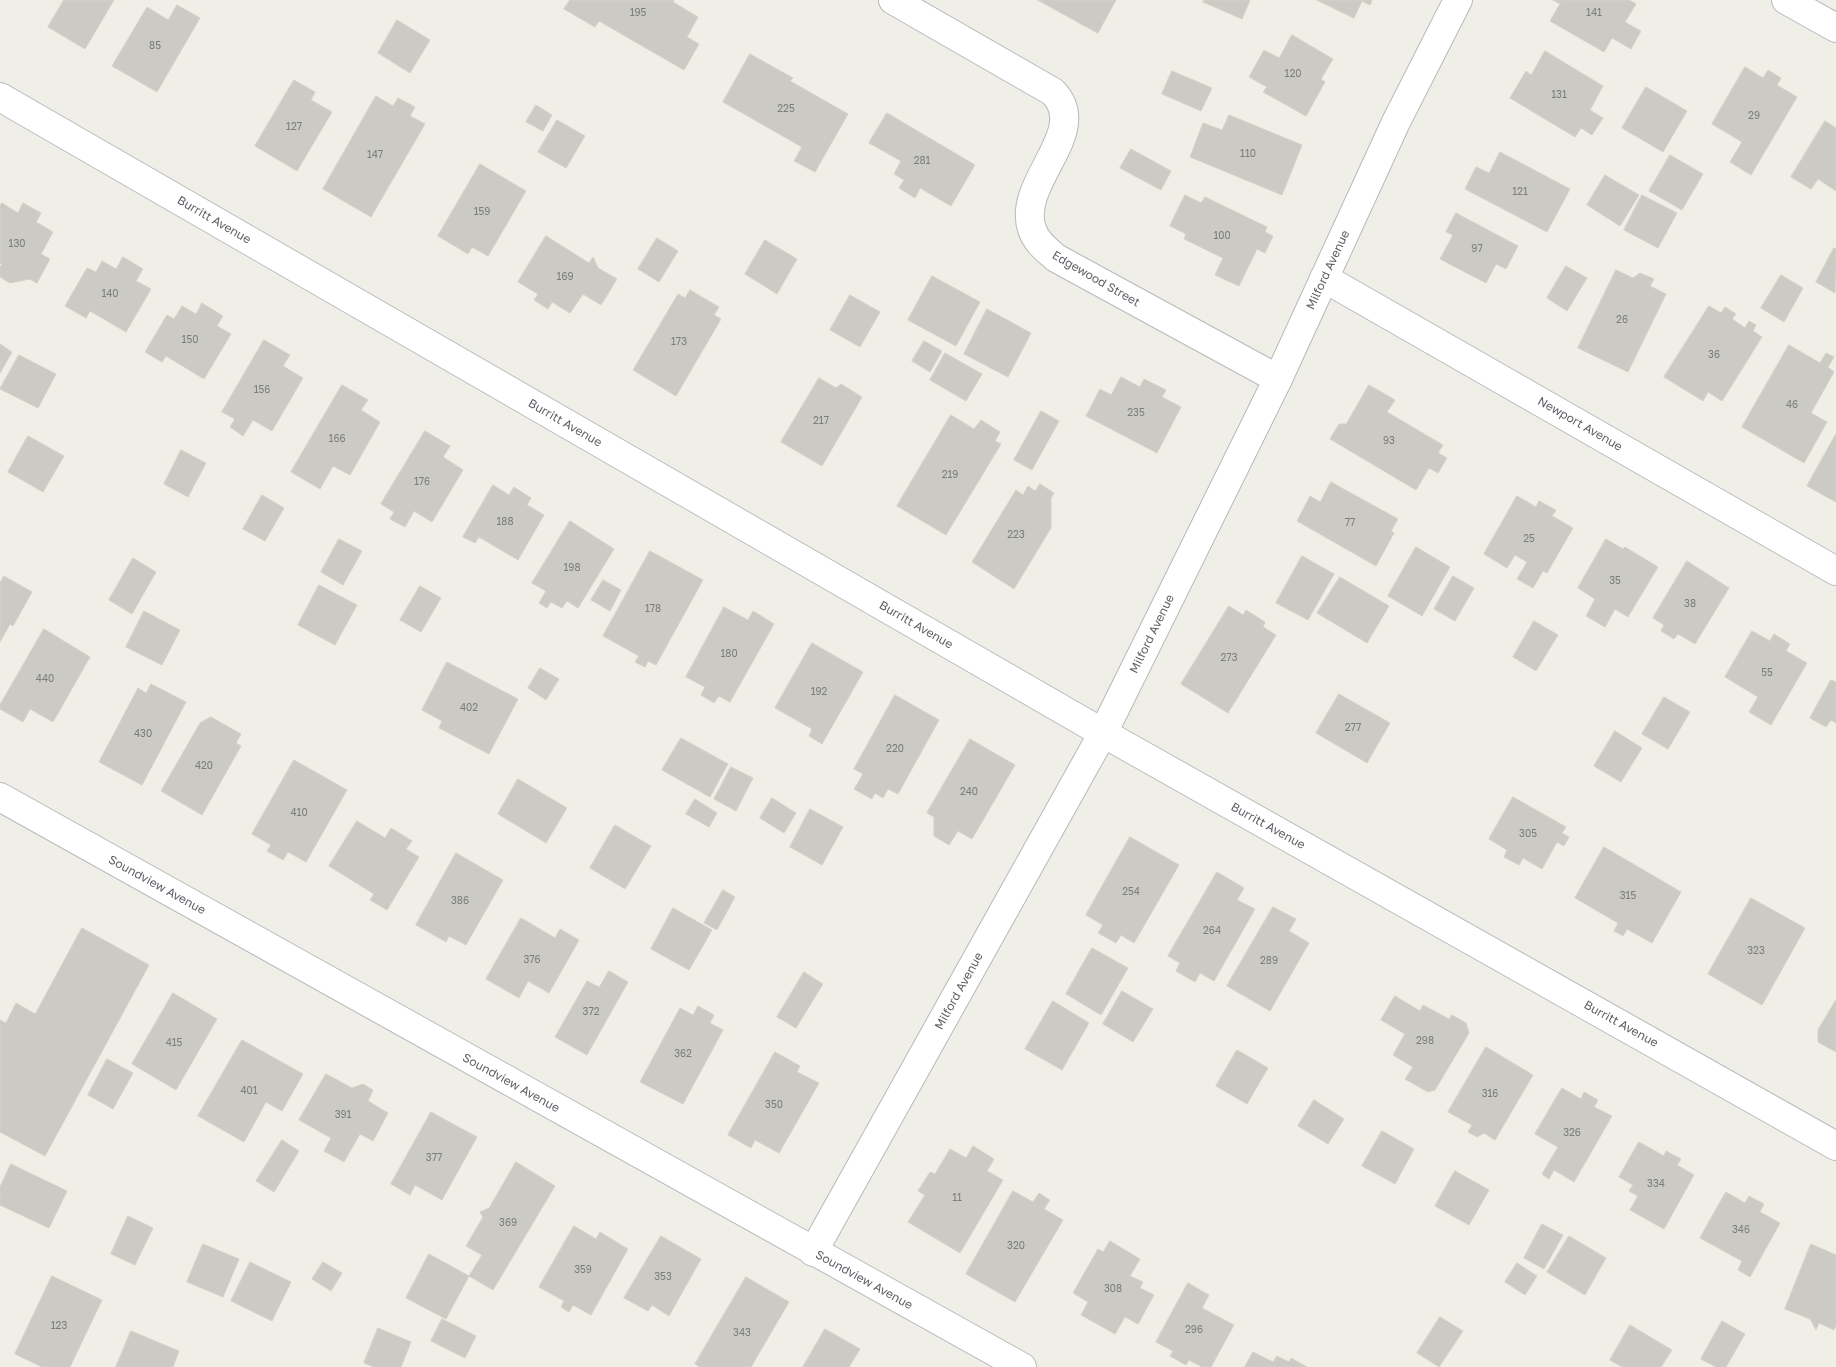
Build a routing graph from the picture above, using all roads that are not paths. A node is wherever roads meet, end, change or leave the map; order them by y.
1 (893, 0) edge
2 (1458, 0) edge
3 (1786, 0) edge
4 (1836, 28) edge
5 (0, 97) edge
6 (1324, 278) junction
7 (1278, 378) junction
8 (1836, 570) edge
9 (1103, 733) junction
10 (0, 797) edge
11 (1836, 1146) edge
12 (813, 1252) junction
13 (1022, 1367) edge

1 - 7 street, Edgewood Street
2 - 6 street, Milford Avenue
3 - 4 street
5 - 9 street, Burritt Avenue
6 - 7 street, Milford Avenue
6 - 8 street, Newport Avenue
7 - 9 street, Milford Avenue
9 - 11 street, Burritt Avenue
9 - 12 street, Milford Avenue
10 - 12 street, Soundview Avenue
12 - 13 street, Soundview Avenue

